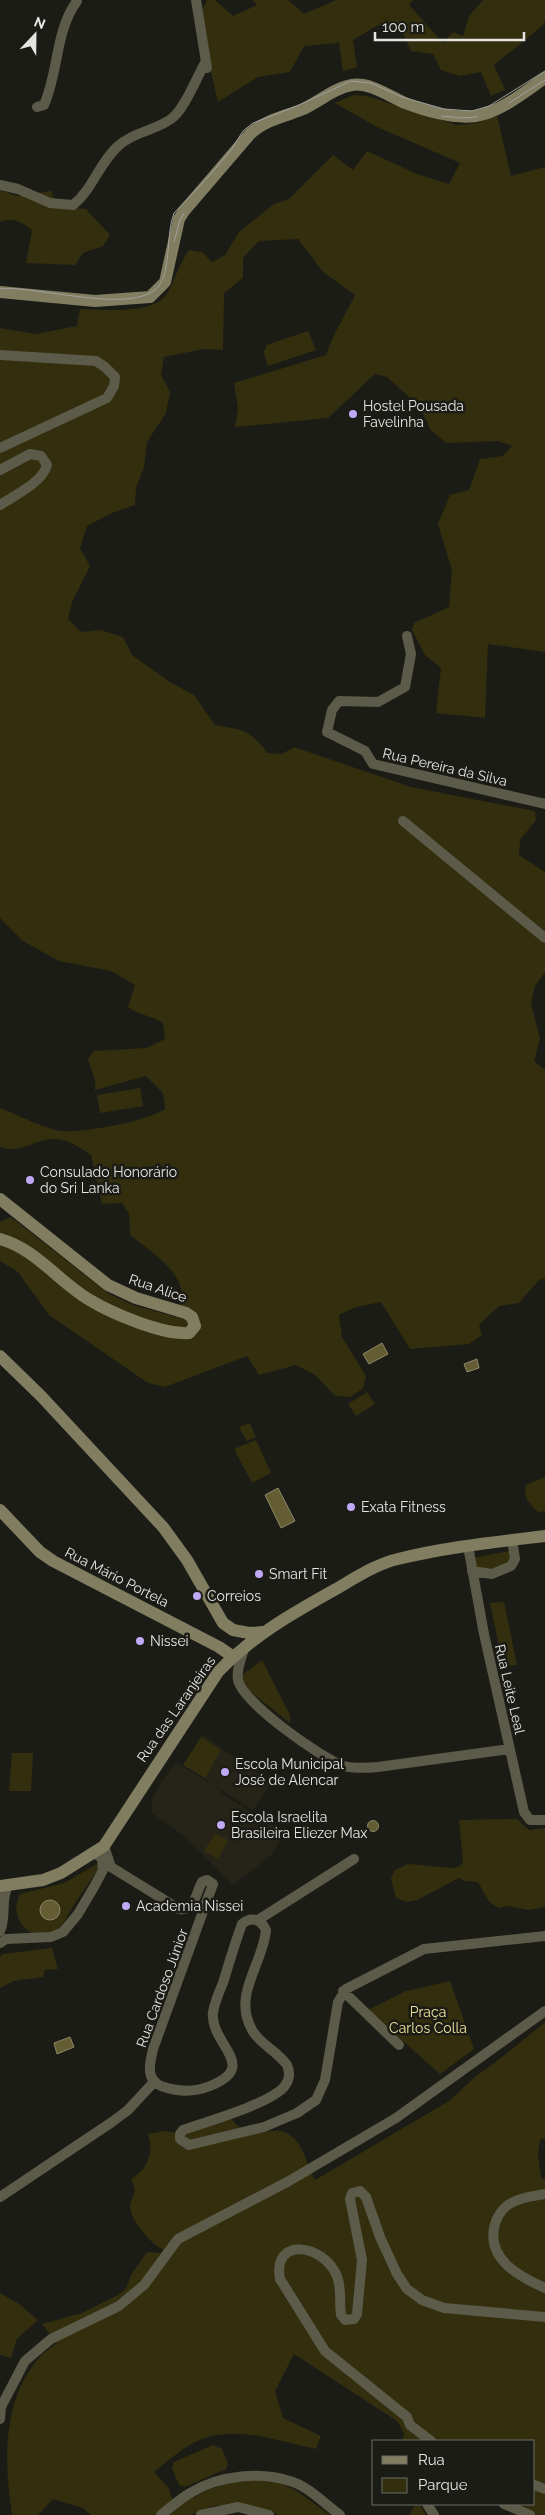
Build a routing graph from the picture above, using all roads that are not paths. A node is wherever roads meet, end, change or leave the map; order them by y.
1 (78, 0) edge
2 (196, 0) edge
3 (545, 78) edge
4 (37, 107) dead end
5 (0, 185) edge
6 (0, 292) edge
7 (0, 355) edge
8 (0, 448) edge
9 (0, 470) edge
10 (0, 505) edge
11 (407, 636) dead end
12 (545, 804) edge
13 (403, 821) dead end
14 (545, 938) edge
15 (0, 1199) edge
16 (0, 1239) edge
17 (0, 1356) edge
18 (0, 1510) edge
19 (545, 1536) edge
20 (512, 1540) junction
21 (468, 1546) junction
22 (472, 1571) junction
23 (223, 1623) junction
24 (262, 1632) junction
25 (206, 1640) junction
26 (245, 1646) junction
27 (232, 1656) junction
28 (510, 1748) junction
29 (545, 1820) edge
30 (98, 1850) junction
31 (354, 1858) dead end
32 (107, 1868) junction
33 (4, 1886) edge
34 (1, 1901) edge
35 (258, 1920) junction
36 (0, 1931) edge
37 (545, 1936) edge
38 (0, 1943) edge
39 (343, 1991) junction
40 (545, 2011) edge
41 (399, 2045) dead end
42 (154, 2082) junction
43 (545, 2194) edge
44 (0, 2197) edge
45 (545, 2288) edge
46 (545, 2317) edge
47 (1, 2408) edge
48 (0, 2419) edge
49 (430, 2440) edge
50 (506, 2505) edge
51 (161, 2515) edge
52 (201, 2515) edge
53 (269, 2515) edge
54 (340, 2515) edge
55 (530, 2515) edge

1 - 4 street
2 - 5 street
3 - 6 street
7 - 8 street
9 - 10 street
11 - 12 street, Rua Pereira da Silva
13 - 14 street
15 - 16 street, Rua Alice
17 - 23 street
18 - 25 street, Rua Mário Portela
19 - 20 street, Rua das Laranjeiras
20 - 21 street, Rua das Laranjeiras
20 - 22 street
21 - 22 street, Rua Leite Leal
21 - 24 street, Rua das Laranjeiras
22 - 28 street, Rua Leite Leal
23 - 24 street
23 - 25 street
24 - 26 street, Rua das Laranjeiras
25 - 27 street, Rua Mário Portela
26 - 27 street, Rua das Laranjeiras
26 - 28 street
27 - 30 street, Rua das Laranjeiras
28 - 29 street, Rua Leite Leal
30 - 32 street
30 - 33 street, Rua das Laranjeiras
31 - 35 street
32 - 38 street
32 - 42 street, Rua Cardoso Júnior
33 - 34 street
34 - 36 street
35 - 39 street
35 - 42 street
37 - 39 street
39 - 41 street
40 - 47 street
42 - 44 street
43 - 45 street
46 - 49 street
47 - 48 street
50 - 55 street
51 - 54 street
52 - 53 street

